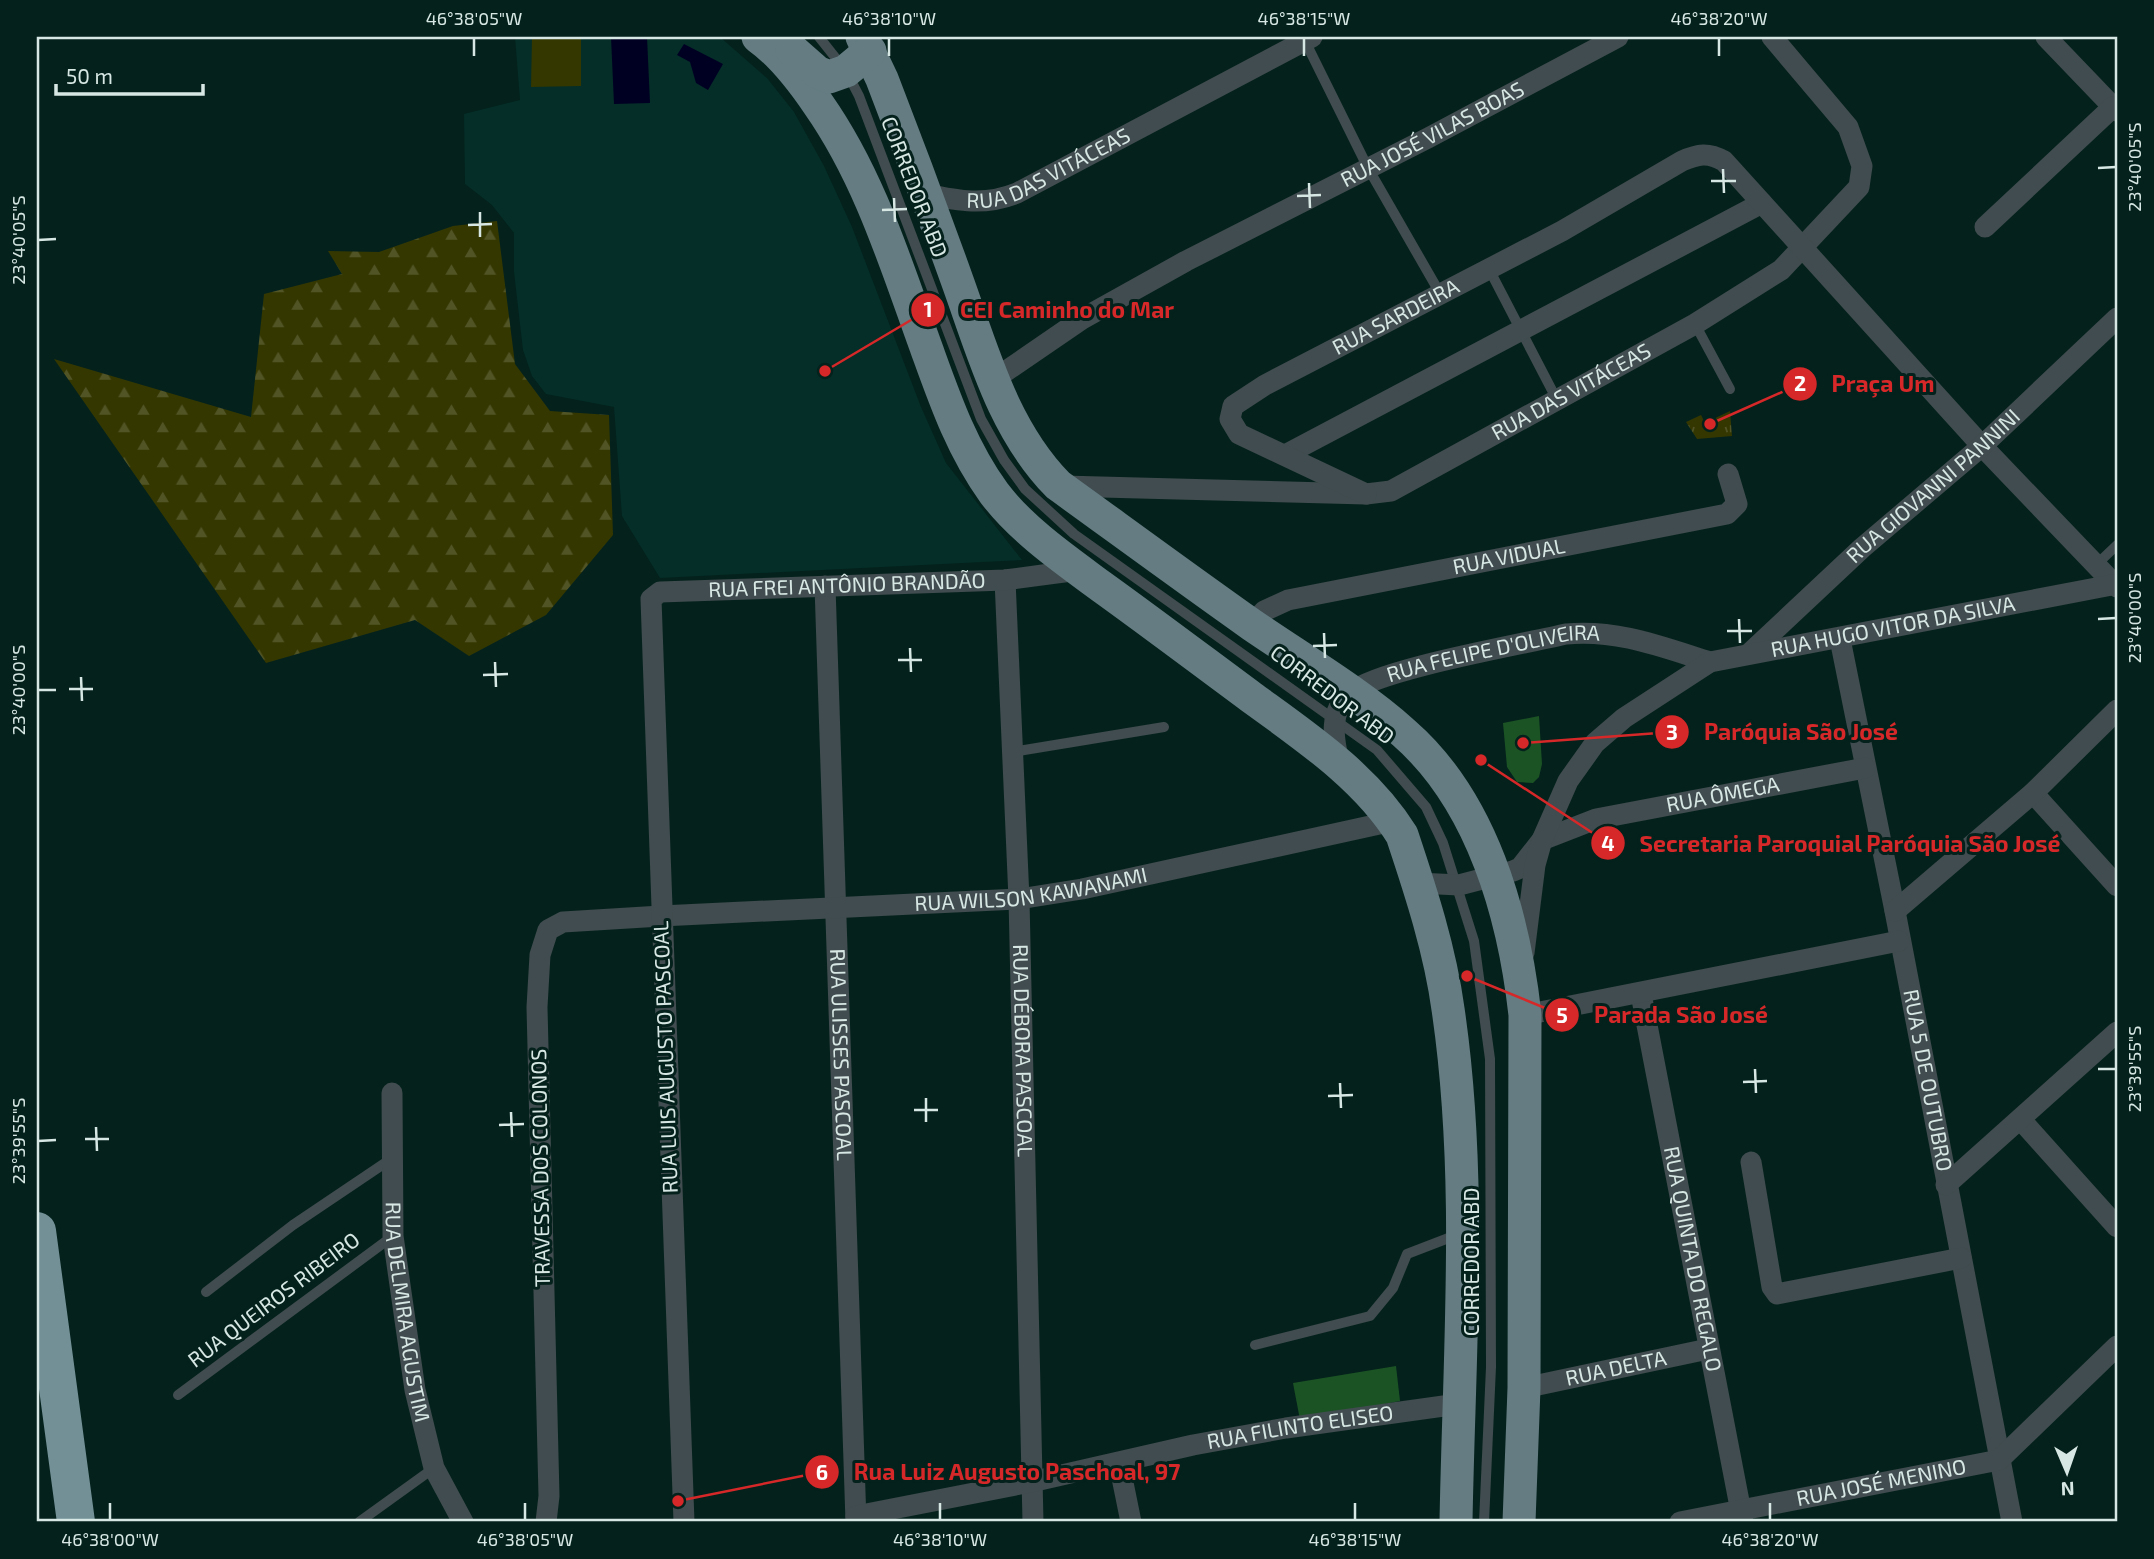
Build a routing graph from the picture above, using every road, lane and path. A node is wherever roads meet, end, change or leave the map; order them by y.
1 (758, 37) edge
2 (777, 37) edge
3 (819, 37) edge
4 (1618, 37) edge
5 (1772, 37) edge
6 (2046, 37) edge
7 (1306, 38) edge
8 (859, 53) edge
9 (2115, 109) edge
10 (1368, 168) junction
11 (926, 194) junction
12 (1762, 203) junction
13 (1985, 228) dead end
14 (1800, 249) junction
15 (1489, 270) junction
16 (1441, 295) junction
17 (2117, 318) edge
18 (1695, 324) junction
19 (1522, 331) junction
20 (993, 380) junction
21 (1730, 389) dead end
22 (1556, 398) junction
23 (1982, 446) junction
24 (1285, 455) junction
25 (1728, 474) dead end
26 (1058, 485) junction
27 (1366, 494) junction
28 (1043, 541) junction
29 (2117, 545) edge
30 (2096, 565) junction
31 (1079, 570) junction
32 (1038, 576) junction
33 (1004, 580) junction
34 (2116, 585) edge
35 (825, 586) junction
36 (654, 594) joint
37 (1252, 625) junction
38 (1840, 639) junction
39 (1750, 653) junction
40 (1710, 662) junction
41 (1343, 705) junction
42 (2117, 710) edge
43 (1164, 727) dead end
44 (1012, 752) junction
45 (1339, 762) junction
46 (1865, 768) junction
47 (2034, 793) junction
48 (1393, 821) junction
49 (1542, 840) junction
50 (1496, 877) junction
51 (1418, 883) junction
52 (1459, 885) junction
53 (2117, 886) edge
54 (1019, 899) junction
55 (835, 907) junction
56 (1895, 911) junction
57 (661, 916) junction
58 (1899, 941) junction
59 (1521, 979) junction
60 (1641, 993) junction
61 (1525, 1015) junction
62 (2117, 1032) edge
63 (392, 1093) dead end
64 (2021, 1120) junction
65 (394, 1157) junction
66 (1751, 1162) dead end
67 (1946, 1185) junction
68 (2117, 1227) edge
69 (37, 1231) edge
70 (1461, 1233) junction
71 (393, 1236) junction
72 (1961, 1258) junction
73 (206, 1293) dead end
74 (1255, 1345) dead end
75 (2117, 1346) edge
76 (1708, 1349) junction
77 (1524, 1388) junction
78 (178, 1395) dead end
79 (1458, 1404) junction
80 (1999, 1460) junction
81 (1119, 1463) junction
82 (434, 1468) junction
83 (1031, 1482) junction
84 (1742, 1516) edge
85 (856, 1519) edge
86 (76, 1522) edge
87 (359, 1522) edge
88 (463, 1522) edge
89 (546, 1522) edge
90 (684, 1522) edge
91 (1033, 1522) edge
92 (1131, 1522) edge
93 (1456, 1522) edge
94 (1484, 1522) edge
95 (1519, 1522) edge
96 (1680, 1522) edge
97 (2011, 1522) edge

1 - 28 main road
2 - 8 main road
3 - 8 lane, CORREDOR ABD
4 - 10 street, RUA JOSÉ VILAS BOAS
5 - 14 street, RUA DAS VITÁCEAS
6 - 9 street
7 - 10 lane
7 - 11 street, RUA DAS VITÁCEAS
8 - 11 main road
8 - 41 lane, CORREDOR ABD
9 - 13 street
10 - 16 lane
10 - 20 street, RUA JOSÉ VILAS BOAS
11 - 20 main road
12 - 14 street
12 - 15 street, RUA SARDEIRA
12 - 19 street
14 - 18 street, RUA DAS VITÁCEAS
14 - 23 street
15 - 16 street, RUA SARDEIRA
15 - 19 lane
16 - 24 street, RUA SARDEIRA
17 - 23 street, RUA GIOVANNI PANNINI
18 - 21 lane
18 - 22 street, RUA DAS VITÁCEAS
19 - 22 lane
19 - 24 street
20 - 26 main road
22 - 27 street, RUA DAS VITÁCEAS
23 - 30 street
23 - 39 street, RUA GIOVANNI PANNINI
24 - 27 street, RUA SARDEIRA
25 - 37 street, RUA VIDUAL
26 - 27 street, RUA DAS VITÁCEAS
26 - 37 main road
28 - 31 main road
28 - 32 street
29 - 30 lane
30 - 34 street
31 - 32 street, RUA FREI ANTÔNIO BRANDÃO
31 - 45 main road
32 - 33 street, RUA FREI ANTÔNIO BRANDÃO
33 - 35 street, RUA FREI ANTÔNIO BRANDÃO
33 - 44 street, RUA DÉBORA PASCOAL
34 - 38 street, RUA HUGO VITOR DA SILVA
35 - 36 street, RUA FREI ANTÔNIO BRANDÃO
35 - 55 street, RUA ULISSES PASCOAL
36 - 57 street, RUA LUIS AUGUSTO PASCOAL
37 - 41 main road
38 - 39 street, RUA HUGO VITOR DA SILVA
38 - 46 street, RUA 5 DE OUTUBRO
39 - 40 street, RUA HUGO VITOR DA SILVA
40 - 41 street, RUA FELIPE D'OLIVEIRA
40 - 49 street, RUA HUGO VITOR DA SILVA
41 - 45 street
41 - 50 main road
41 - 52 lane, CORREDOR ABD
42 - 47 street
43 - 44 lane
44 - 54 street, RUA DÉBORA PASCOAL
45 - 48 main road
46 - 49 street, RUA ÔMEGA
46 - 56 street, RUA 5 DE OUTUBRO
47 - 53 street
47 - 56 street
48 - 51 main road
48 - 54 street, RUA WILSON KAWANAMI
49 - 50 street, RUA HUGO VITOR DA SILVA
49 - 59 street, RUA HUGO VITOR DA SILVA
50 - 52 street, RUA HUGO VITOR DA SILVA
50 - 59 main road
51 - 52 street, RUA HUGO VITOR DA SILVA
51 - 70 main road
52 - 94 lane, CORREDOR ABD
54 - 55 street, RUA WILSON KAWANAMI
54 - 83 street, RUA DÉBORA PASCOAL
55 - 57 street, RUA WILSON KAWANAMI
55 - 85 street, RUA ULISSES PASCOAL
56 - 58 street, RUA 5 DE OUTUBRO
57 - 89 street, TRAVESSA DOS COLONOS
57 - 90 street, RUA LUIS AUGUSTO PASCOAL
58 - 60 street
58 - 67 street, RUA 5 DE OUTUBRO
59 - 61 main road
60 - 61 street
60 - 76 street, RUA QUINTA DO REGALO
61 - 77 main road
62 - 64 street
63 - 65 street, RUA DELMIRA AGUSTIM
64 - 67 street
64 - 68 street
65 - 71 street, RUA DELMIRA AGUSTIM
65 - 73 lane
66 - 72 street
67 - 72 street, RUA 5 DE OUTUBRO
69 - 86 highway
70 - 74 lane
70 - 79 main road
71 - 78 lane, RUA QUEIROS RIBEIRO
71 - 82 street, RUA DELMIRA AGUSTIM
72 - 80 street, RUA 5 DE OUTUBRO
75 - 80 street
76 - 77 street, RUA DELTA
76 - 84 street, RUA QUINTA DO REGALO
77 - 95 main road
79 - 81 street, RUA FILINTO ELISEO
79 - 93 main road
80 - 84 street, RUA JOSÉ MENINO
80 - 97 street, RUA 5 DE OUTUBRO
81 - 83 street, RUA FILINTO ELISEO
81 - 92 street
82 - 87 lane
82 - 88 street, RUA DELMIRA AGUSTIM
83 - 85 street, RUA FILINTO ELISEO
83 - 91 street, RUA DÉBORA PASCOAL
84 - 96 street, RUA JOSÉ MENINO

